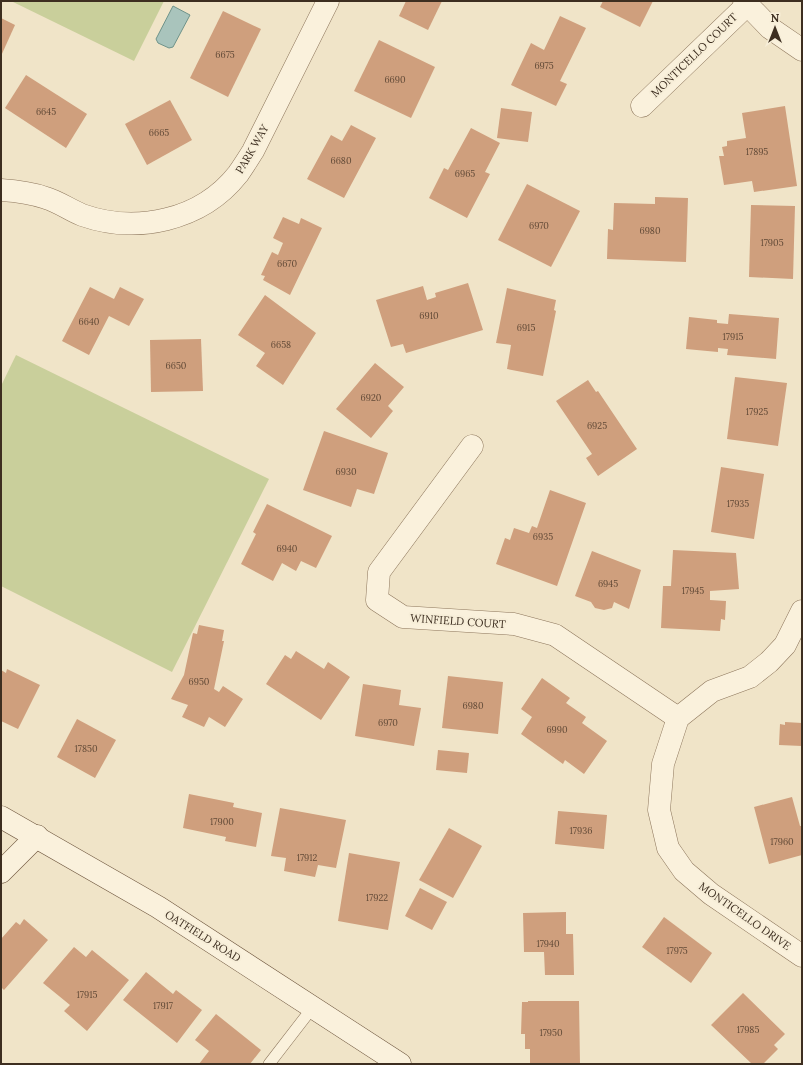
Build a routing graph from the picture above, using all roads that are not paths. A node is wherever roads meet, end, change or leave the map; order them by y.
1 (328, 1) edge
2 (746, 3) edge
3 (802, 50) edge
4 (642, 106) dead end
5 (1, 190) edge
6 (472, 446) dead end
7 (802, 611) edge
8 (678, 718) junction
9 (1, 817) edge
10 (37, 836) junction
11 (1, 872) edge
12 (802, 956) edge
13 (313, 1007) junction
14 (269, 1064) edge
15 (400, 1064) edge

1 - 5 street, PARK WAY
2 - 3 street
2 - 4 street, MONTICELLO COURT
6 - 8 street, WINFIELD COURT
7 - 8 street
8 - 12 street, MONTICELLO DRIVE
9 - 10 street, OATFIELD ROAD
10 - 11 street
10 - 13 street, OATFIELD ROAD
13 - 14 lane
13 - 15 street, OATFIELD ROAD

